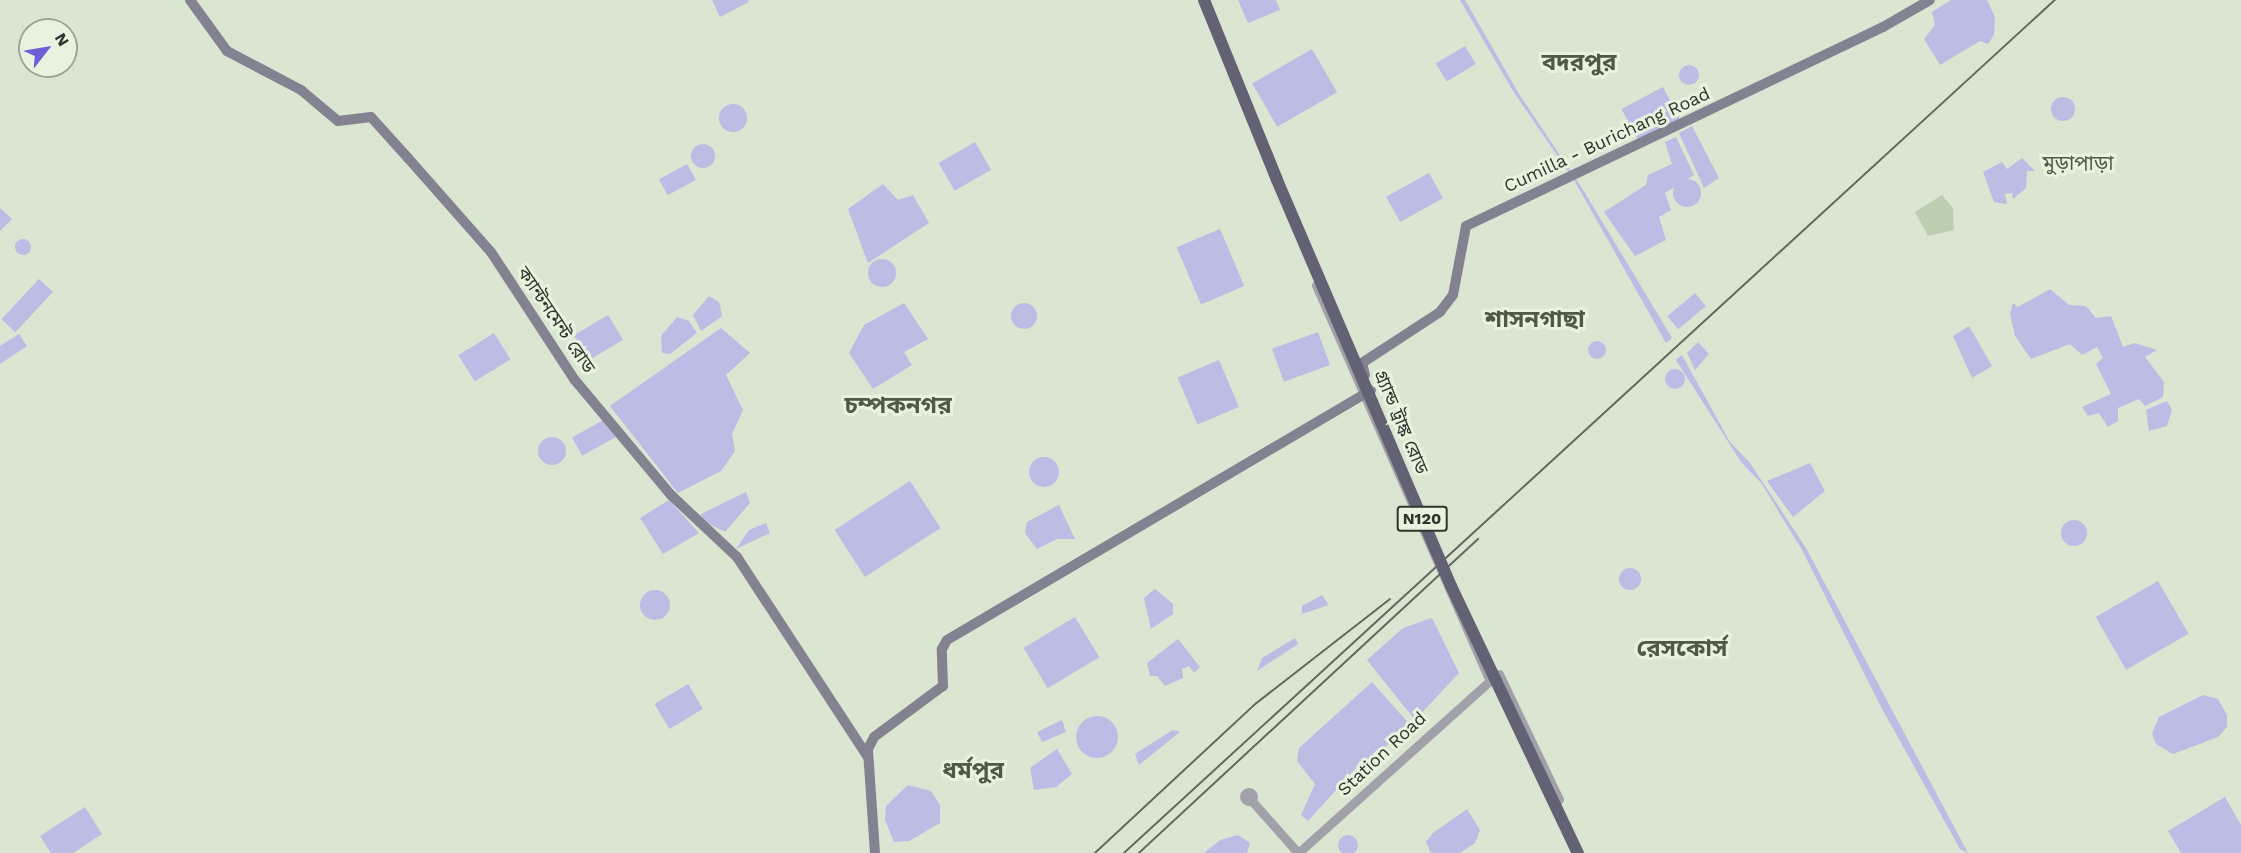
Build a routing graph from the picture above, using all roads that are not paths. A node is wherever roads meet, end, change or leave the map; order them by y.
1 (190, 0) edge
2 (1204, 0) edge
3 (1930, 0) edge
4 (1262, 143) junction
5 (1362, 363) junction
6 (1364, 398) junction
7 (1490, 681) junction
8 (868, 757) junction
9 (1251, 800) dead end
10 (875, 853) edge
11 (1298, 853) edge
12 (1576, 853) edge
13 (1584, 853) edge

1 - 8 main road, ক্যান্টনমেন্ট রোড
2 - 4 highway, গ্র্যান্ড ট্রাঙ্ক রোড / N120
3 - 5 main road, Cumilla - Burichang Road
4 - 5 street
4 - 6 street
4 - 12 highway, গ্র্যান্ড ট্রাঙ্ক রোড / N120, bridge
5 - 6 main road
5 - 13 street
6 - 7 street
6 - 8 main road
7 - 11 street, Station Road
7 - 12 street
8 - 10 main road
9 - 11 street, Station Road

